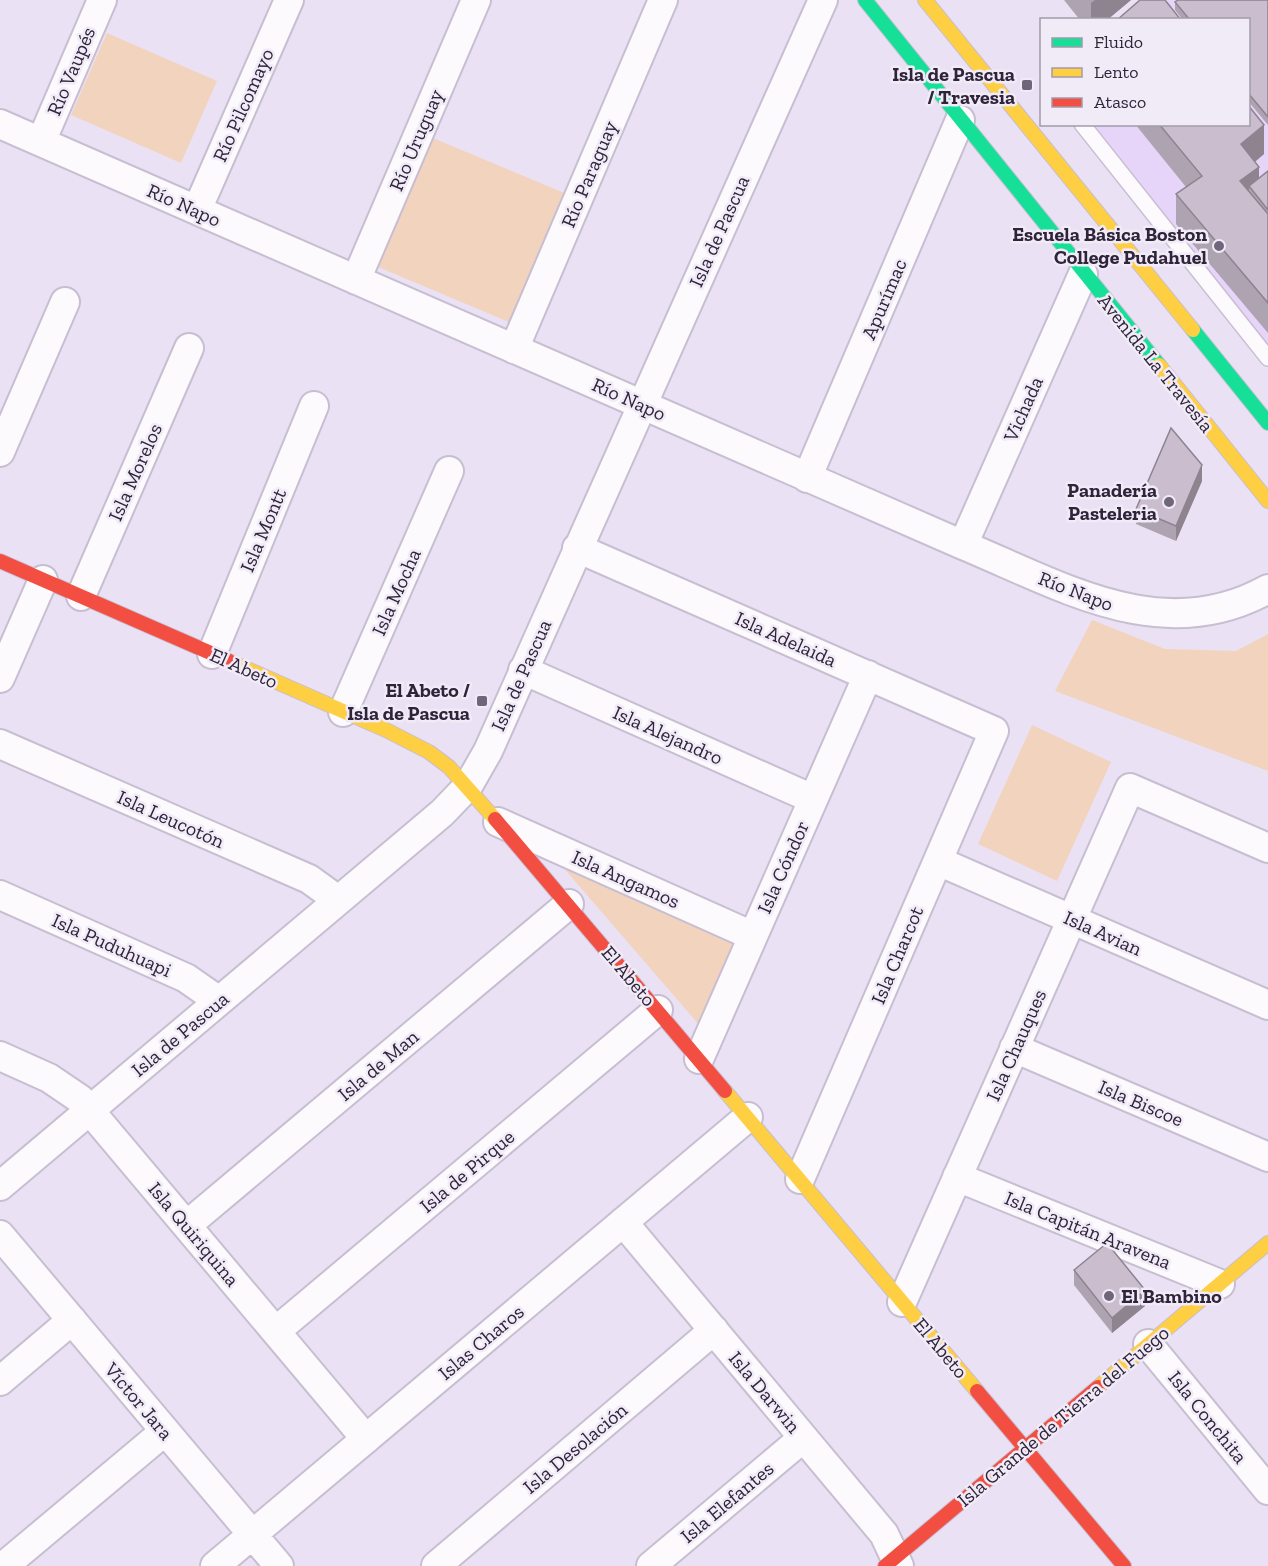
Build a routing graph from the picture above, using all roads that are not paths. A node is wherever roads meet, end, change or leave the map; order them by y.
1 (102, 0) edge
2 (289, 0) edge
3 (476, 0) edge
4 (663, 0) edge
5 (823, 0) edge
6 (865, 0) edge
7 (925, 0) edge
8 (960, 120) junction
9 (0, 124) edge
10 (1048, 126) edge
11 (1084, 126) edge
12 (1036, 136) junction
13 (41, 142) junction
14 (197, 210) junction
15 (1083, 274) junction
16 (356, 280) junction
17 (65, 302) dead end
18 (189, 348) dead end
19 (514, 349) junction
20 (1268, 358) edge
21 (641, 404) junction
22 (314, 406) dead end
23 (1268, 423) edge
24 (0, 452) edge
25 (449, 471) dead end
26 (807, 477) junction
27 (1268, 501) edge
28 (963, 545) junction
29 (577, 548) junction
30 (0, 561) edge
31 (43, 580) junction
32 (1268, 589) edge
33 (81, 596) junction
34 (212, 654) junction
35 (523, 670) junction
36 (868, 675) junction
37 (0, 678) edge
38 (343, 712) junction
39 (994, 731) joint
40 (0, 744) edge
41 (468, 786) junction
42 (813, 800) junction
43 (498, 822) junction
44 (1268, 848) edge
45 (938, 861) junction
46 (0, 895) edge
47 (338, 900) junction
48 (569, 904) junction
49 (1072, 919) junction
50 (753, 936) junction
51 (219, 1001) junction
52 (1268, 1005) edge
53 (658, 1010) junction
54 (1014, 1048) junction
55 (0, 1056) edge
56 (699, 1059) junction
57 (90, 1110) junction
58 (748, 1117) junction
59 (1268, 1157) edge
60 (957, 1177) junction
61 (800, 1179) junction
62 (0, 1186) edge
63 (623, 1222) junction
64 (187, 1225) junction
65 (0, 1235) edge
66 (1264, 1252) edge
67 (1220, 1284) junction
68 (902, 1302) junction
69 (72, 1320) junction
70 (714, 1330) junction
71 (276, 1331) junction
72 (1148, 1344) junction
73 (0, 1381) edge
74 (165, 1431) junction
75 (803, 1438) junction
76 (366, 1439) junction
77 (1025, 1449) junction
78 (1268, 1490) edge
79 (253, 1534) junction
80 (893, 1563) edge
81 (4, 1566) edge
82 (215, 1566) edge
83 (279, 1566) edge
84 (436, 1566) edge
85 (651, 1566) edge
86 (1124, 1566) edge

1 - 13 street, Río Vaupés
2 - 14 street, Río Pilcomayo
3 - 16 street, Río Uruguay
4 - 19 street, Río Paraguay
5 - 21 street, Isla de Pascua
6 - 8 street, Avenida La Travesía
7 - 12 street
8 - 15 street, Avenida La Travesía
8 - 26 street, Apurímac
9 - 13 street, Río Napo
10 - 12 lane
11 - 20 lane
12 - 23 street
13 - 14 street, Río Napo
14 - 16 street, Río Napo
15 - 27 street, Avenida La Travesía
15 - 28 street, Vichada
16 - 19 street, Río Napo
17 - 24 street
18 - 33 street, Isla Morelos
19 - 21 street, Río Napo
21 - 26 street, Río Napo
21 - 29 street, Isla de Pascua
22 - 34 street, Isla Montt
25 - 38 street, Isla Mocha
26 - 28 street, Río Napo
28 - 32 street, Río Napo
29 - 35 street, Isla de Pascua
29 - 36 street, Isla Adelaida
30 - 31 street, El Abeto
31 - 33 street, El Abeto
31 - 37 street
33 - 34 street, El Abeto
34 - 38 street, El Abeto
35 - 41 street, Isla de Pascua
35 - 42 street, Isla Alejandro
36 - 39 street, Isla Adelaida
36 - 42 street, Isla Cóndor
38 - 41 street, El Abeto
39 - 45 street, Isla Charcot
40 - 47 street, Isla Leucotón
41 - 43 street, El Abeto
41 - 47 street, Isla de Pascua
42 - 50 street, Isla Cóndor
43 - 48 street, El Abeto
43 - 50 street, Isla Angamos
44 - 49 street, Isla Chauques
45 - 49 street, Isla Avian
45 - 61 street, Isla Charcot
46 - 51 street, Isla Puduhuapi
47 - 51 street, Isla de Pascua
48 - 53 street, El Abeto
48 - 64 street, Isla de Man
49 - 52 street, Isla Avian
49 - 54 street, Isla Chauques
50 - 56 street, Isla Cóndor
51 - 57 street, Isla de Pascua
53 - 56 street, El Abeto
53 - 71 street, Isla de Pirque
54 - 59 street, Isla Biscoe
54 - 60 street, Isla Chauques
55 - 57 street, Isla Quiriquina
56 - 58 street, El Abeto
57 - 62 street, Isla de Pascua
57 - 64 street, Isla Quiriquina
58 - 61 street, El Abeto
58 - 63 street, Islas Charos
60 - 67 street, Isla Capitán Aravena
60 - 68 street, Isla Chauques
61 - 68 street, El Abeto
63 - 70 street, Isla Darwin
63 - 76 street, Islas Charos
64 - 71 street, Isla Quiriquina
65 - 69 street, Víctor Jara
66 - 67 street, Isla Grande de Tierra del Fuego
67 - 72 street, Isla Grande de Tierra del Fuego
68 - 77 street, El Abeto
69 - 73 street
69 - 74 street, Víctor Jara
70 - 75 street, Isla Darwin
70 - 84 street, Isla Desolación
71 - 76 street, Isla Quiriquina
72 - 77 street, Isla Grande de Tierra del Fuego
72 - 78 street, Isla Conchita
74 - 79 street, Víctor Jara
74 - 81 street
75 - 80 street, Isla Darwin
75 - 85 street, Isla Elefantes
76 - 79 street, Islas Charos
77 - 80 street, Isla Grande de Tierra del Fuego
77 - 86 street, El Abeto
79 - 82 street, Islas Charos
79 - 83 street, Víctor Jara

